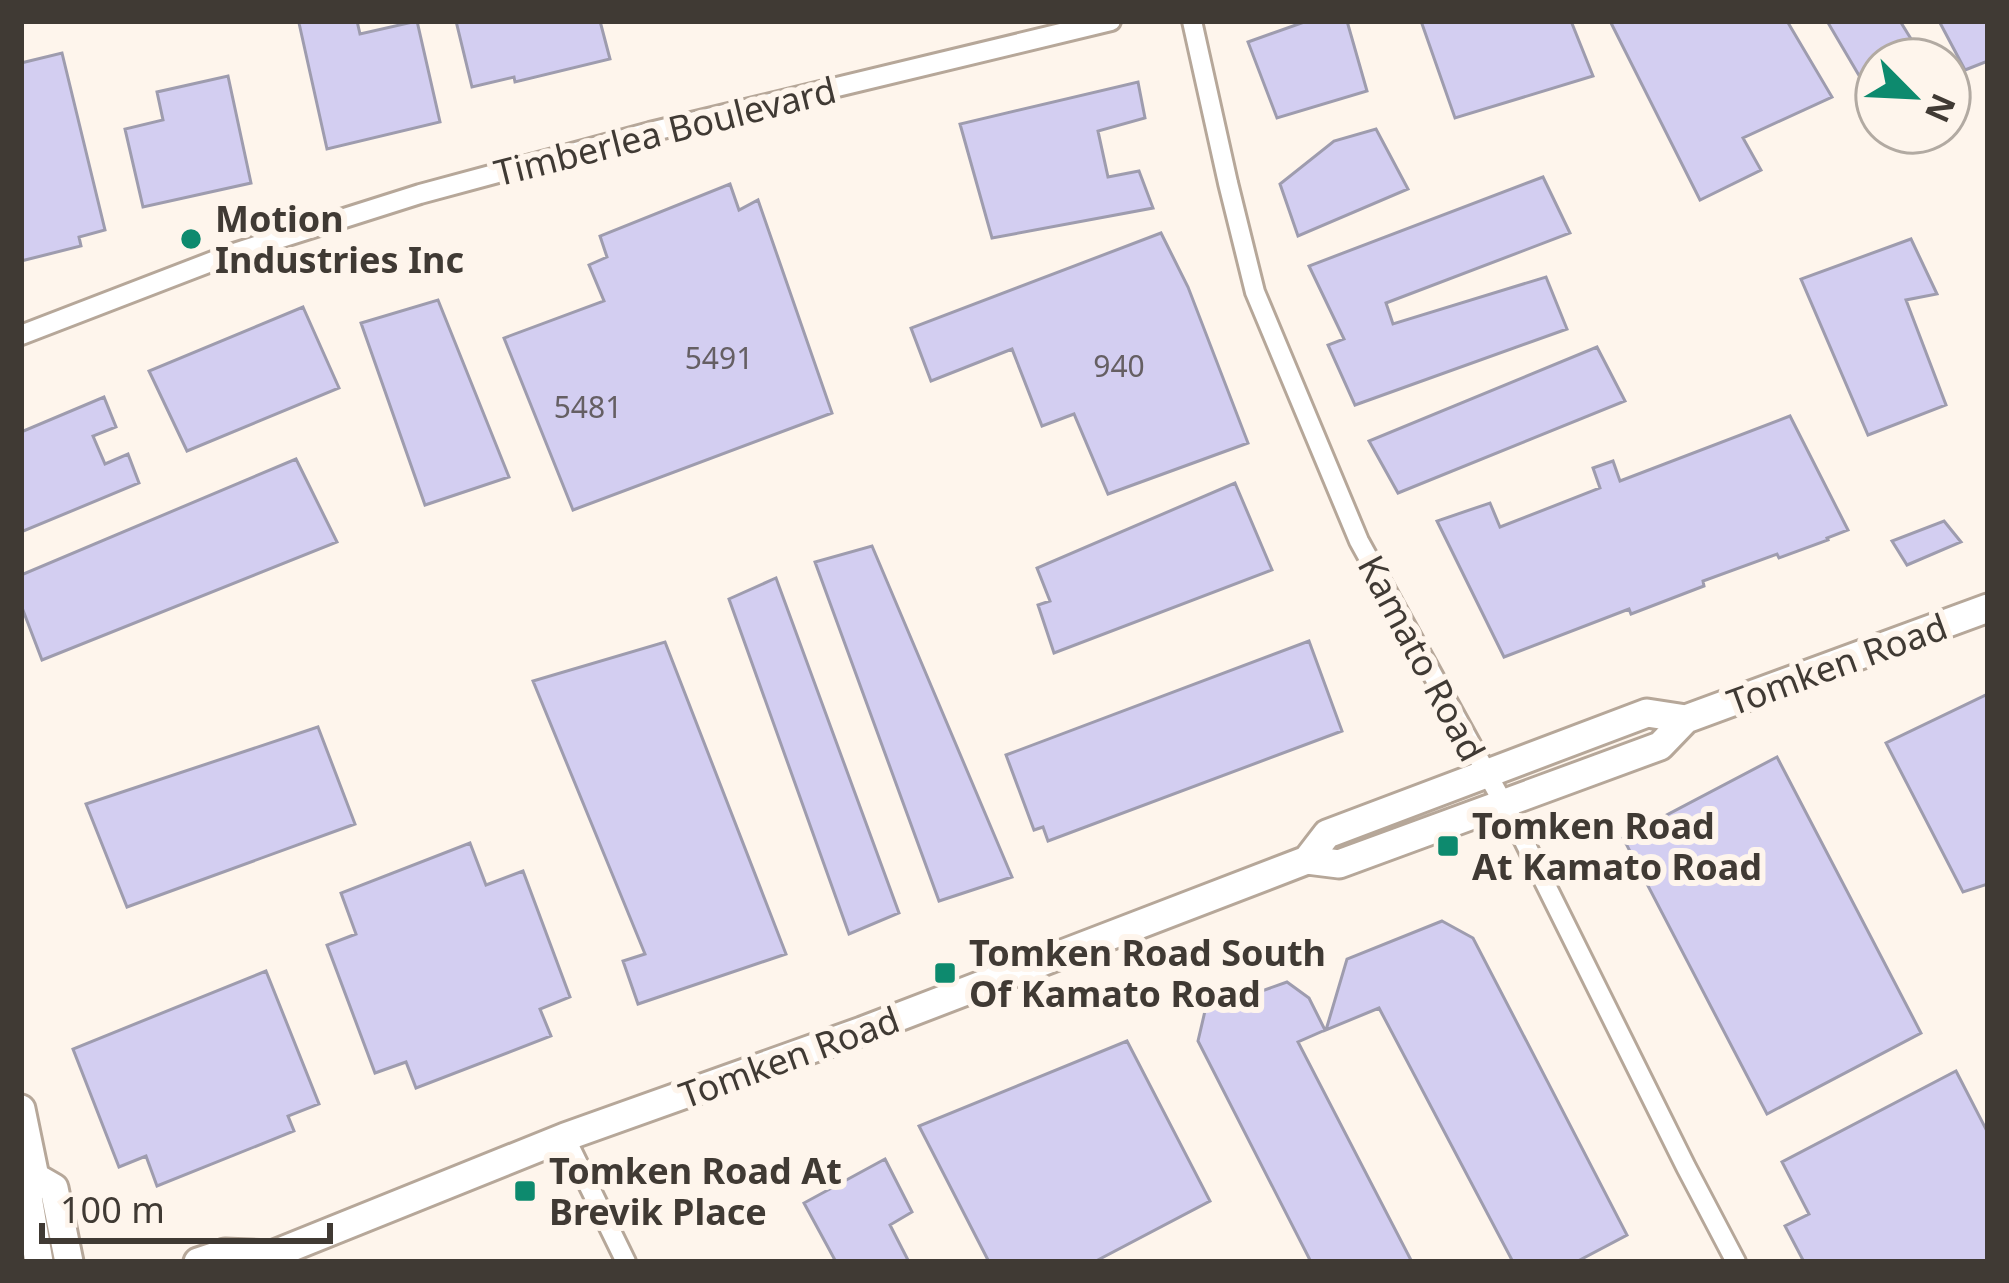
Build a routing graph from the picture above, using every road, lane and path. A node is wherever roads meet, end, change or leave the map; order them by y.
1 (1112, 21) edge
2 (1192, 21) edge
3 (21, 335) edge
4 (1988, 608) edge
5 (1686, 719) junction
6 (1485, 775) junction
7 (1502, 805) junction
8 (1307, 860) junction
9 (21, 1108) edge
10 (565, 1138) junction
11 (35, 1177) junction
12 (268, 1258) edge
13 (39, 1262) edge
14 (69, 1262) edge
15 (198, 1262) edge
16 (626, 1262) edge
17 (1736, 1262) edge

1 - 3 street, Timberlea Boulevard
2 - 6 street, Kamato Road
4 - 5 main road, Tomken Road
5 - 6 main road, Tomken Road
5 - 7 main road, Tomken Road
6 - 7 street, Kamato Road
6 - 8 main road, Tomken Road
7 - 8 main road, Tomken Road
7 - 17 street, Kamato Road
8 - 10 main road, Tomken Road
9 - 11 main road
10 - 12 main road, Tomken Road
10 - 16 street
11 - 13 main road
11 - 14 main road
12 - 15 main road, Tomken Road

